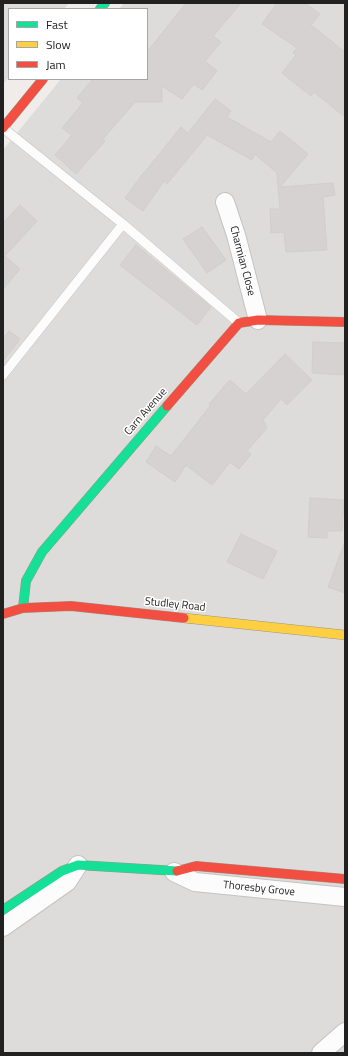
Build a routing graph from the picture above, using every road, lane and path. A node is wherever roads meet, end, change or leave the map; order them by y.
1 (42, 80) edge
2 (3, 128) edge
3 (225, 202) dead end
4 (123, 224) junction
5 (258, 320) junction
6 (345, 322) edge
7 (239, 323) junction
8 (3, 375) edge
9 (23, 608) junction
10 (3, 614) edge
11 (345, 635) edge
12 (78, 865) junction
13 (174, 872) junction
14 (345, 879) edge
15 (345, 897) edge
16 (3, 910) edge
17 (3, 927) edge
18 (345, 1032) edge
19 (321, 1053) edge

1 - 2 street
2 - 4 lane
3 - 5 street, Charmian Close
4 - 7 lane
4 - 8 lane
5 - 6 street
5 - 7 street
7 - 9 street, Carn Avenue
9 - 10 street, Studley Road
9 - 11 street, Studley Road
12 - 13 street, Thoresby Grove
12 - 16 street, Thoresby Grove
12 - 17 street
13 - 14 street, Thoresby Grove
13 - 15 street, Thoresby Grove
18 - 19 street

